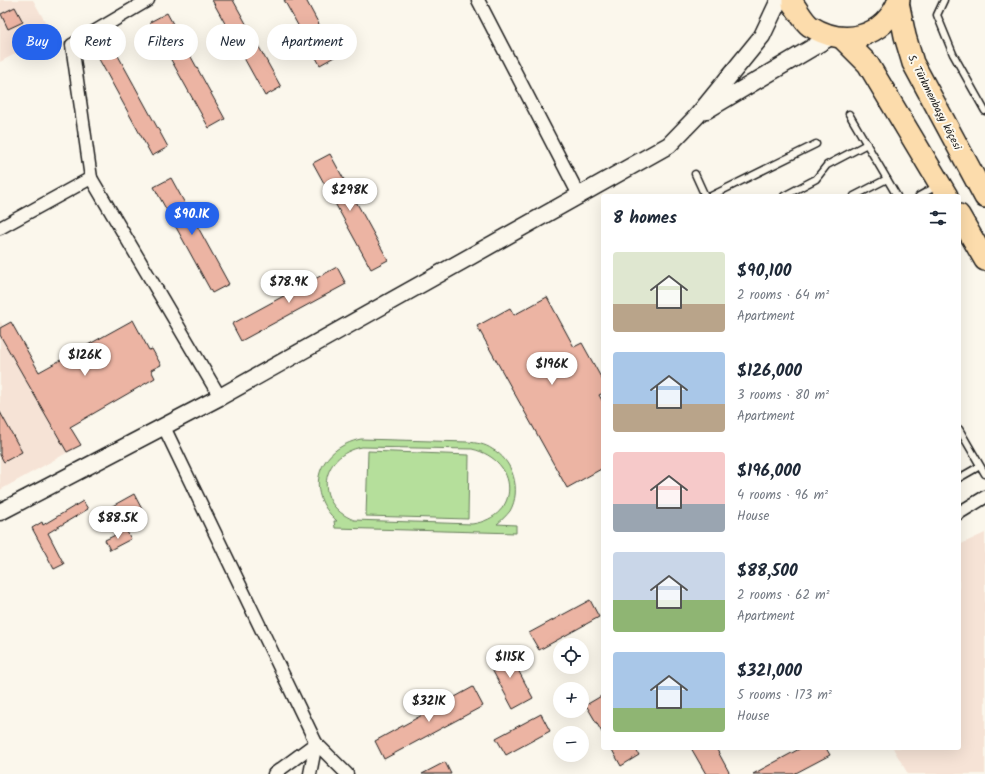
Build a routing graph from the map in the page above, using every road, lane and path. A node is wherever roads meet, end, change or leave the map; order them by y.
1 (148, 0) edge
2 (478, 0) edge
3 (779, 0) edge
4 (792, 0) edge
5 (944, 0) edge
6 (898, 1) edge
7 (837, 37) junction
8 (985, 111) edge
9 (849, 114) dead end
10 (697, 116) junction
11 (816, 144) dead end
12 (866, 144) junction
13 (695, 174) dead end
14 (91, 178) junction
15 (887, 179) junction
16 (944, 190) edge
17 (704, 194) edge
18 (715, 194) edge
19 (788, 194) edge
20 (858, 194) edge
21 (896, 194) edge
22 (927, 194) edge
23 (580, 197) junction
24 (985, 197) edge
25 (961, 218) edge
26 (0, 228) edge
27 (985, 260) edge
28 (220, 397) junction
29 (164, 427) junction
30 (961, 435) edge
31 (980, 466) junction
32 (985, 474) edge
33 (961, 477) edge
34 (985, 497) edge
35 (0, 512) edge
36 (961, 512) edge
37 (316, 743) junction
38 (274, 774) edge
39 (310, 774) edge
40 (347, 774) edge

1 - 14 street
2 - 23 street
3 - 10 street
4 - 7 highway
5 - 8 lane
6 - 7 highway
6 - 24 highway, S. Türkmenbaşy köçesi
7 - 10 street
7 - 16 highway
9 - 12 lane
10 - 23 street
11 - 18 lane
12 - 15 lane
12 - 19 lane
13 - 17 lane
14 - 26 street
14 - 28 street
15 - 20 lane
15 - 21 lane
16 - 22 lane
23 - 28 street
25 - 27 highway
28 - 29 street
29 - 35 street
29 - 37 street
30 - 31 lane
31 - 32 lane
31 - 33 lane
34 - 36 street
37 - 38 street
37 - 39 street
37 - 40 street

